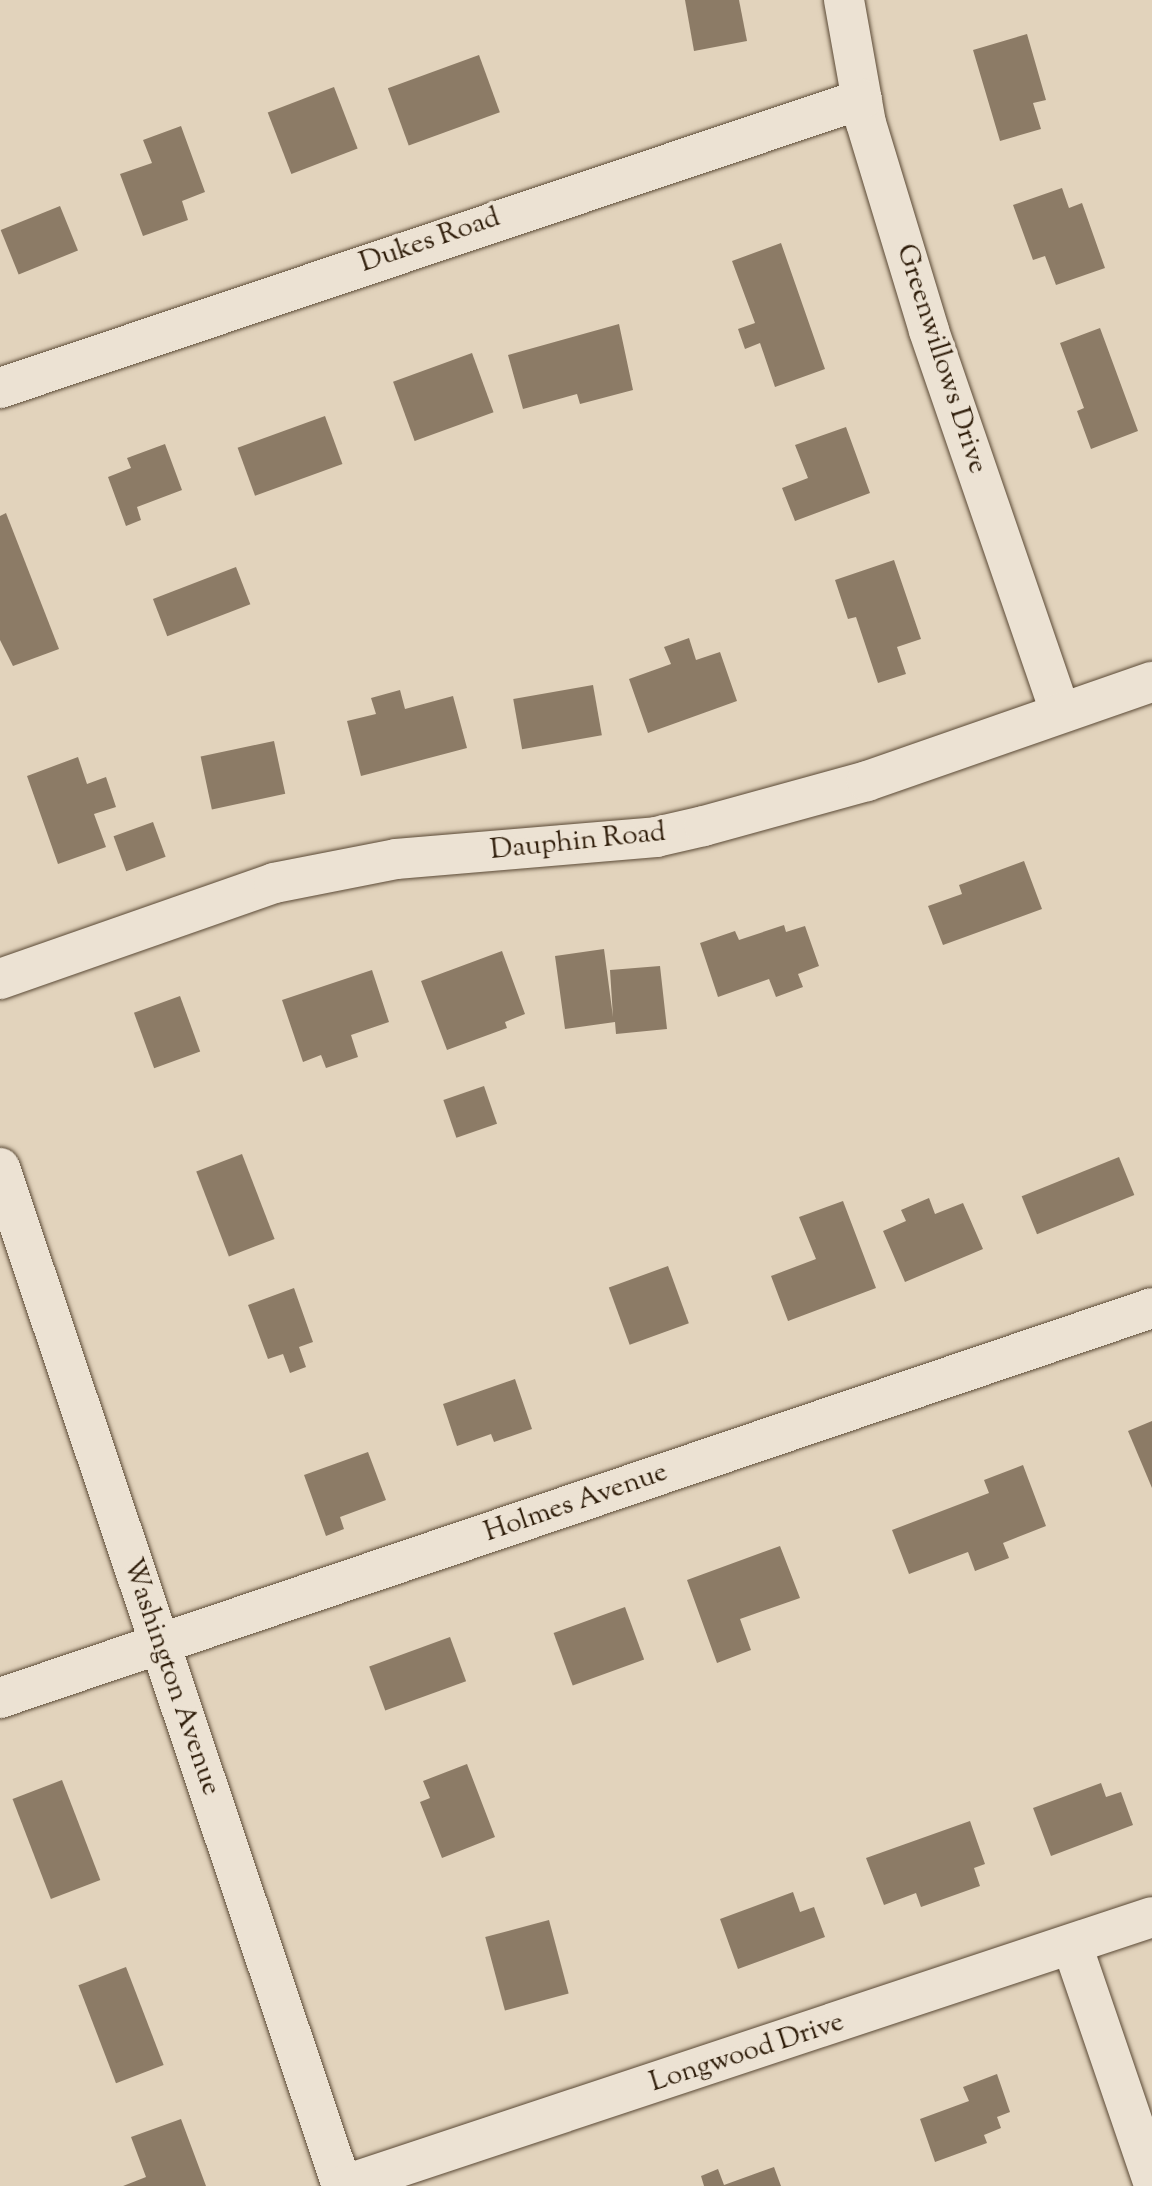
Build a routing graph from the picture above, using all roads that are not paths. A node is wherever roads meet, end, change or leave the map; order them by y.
1 (844, 0) edge
2 (862, 99) junction
3 (0, 388) edge
4 (1152, 682) edge
5 (1060, 712) junction
6 (0, 979) edge
7 (0, 1168) edge
8 (1152, 1308) edge
9 (160, 1644) junction
10 (0, 1698) edge
11 (1152, 1917) edge
12 (1072, 1945) junction
13 (1152, 2179) edge
14 (342, 2186) edge

1 - 2 street, Greenwillows Drive
2 - 3 street, Dukes Road
2 - 5 street, Greenwillows Drive
4 - 5 street, Dauphin Road
5 - 6 street, Dauphin Road
7 - 9 street, Washington Avenue
8 - 9 street, Holmes Avenue
9 - 10 street, Holmes Avenue
9 - 14 street, Washington Avenue
11 - 12 street, Longwood Drive
12 - 13 street
12 - 14 street, Longwood Drive

